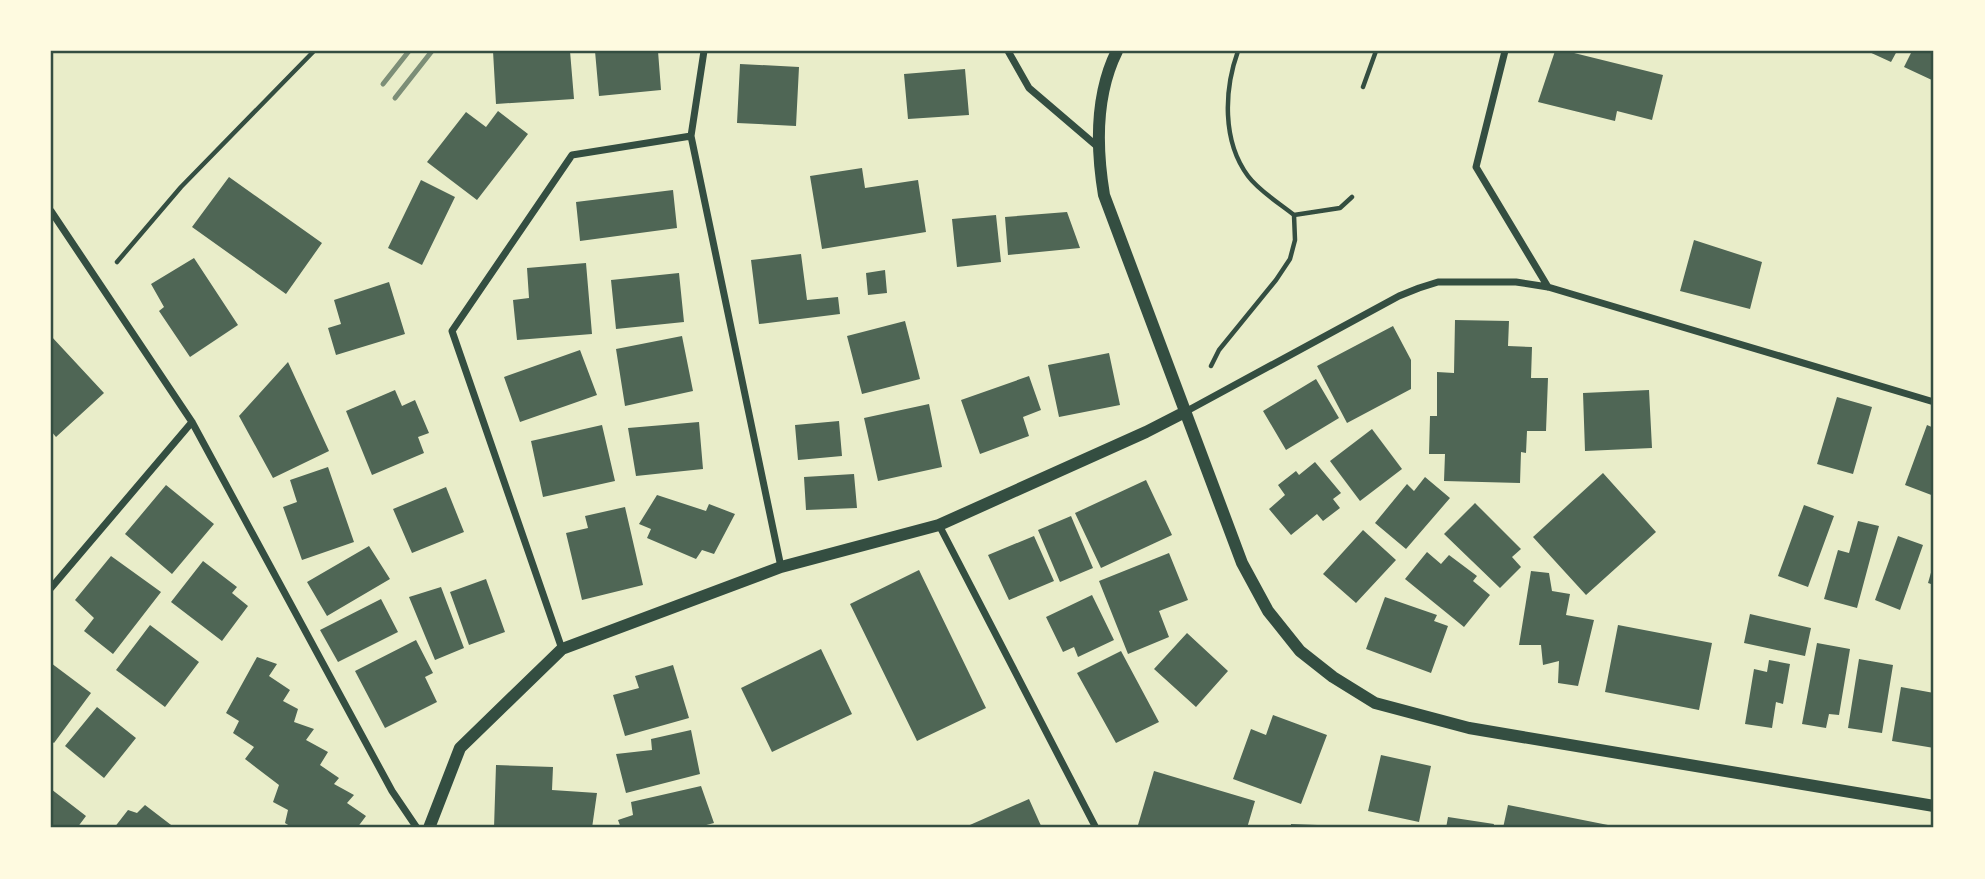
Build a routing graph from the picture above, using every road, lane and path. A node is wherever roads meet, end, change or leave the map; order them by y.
1 (314, 51) edge
2 (704, 51) edge
3 (1008, 51) edge
4 (1117, 51) edge
5 (1238, 51) edge
6 (1376, 51) edge
7 (1505, 51) edge
8 (1363, 86) dead end
9 (691, 136) junction
10 (1099, 148) junction
11 (1352, 197) dead end
12 (51, 211) edge
13 (1294, 215) junction
14 (98, 284) junction
15 (1548, 287) junction
16 (1211, 366) dead end
17 (1934, 402) edge
18 (1185, 412) junction
19 (192, 422) junction
20 (939, 525) junction
21 (781, 567) junction
22 (51, 587) edge
23 (562, 649) junction
24 (1934, 806) edge
25 (417, 828) edge
26 (429, 828) edge
27 (1096, 828) edge

1 - 14 path
2 - 9 street
3 - 10 street
4 - 10 street
5 - 13 path
6 - 8 path
7 - 15 street
9 - 21 street
9 - 23 street
10 - 18 street
11 - 13 path
12 - 14 street
13 - 16 path
14 - 19 street
15 - 17 street
15 - 18 street
18 - 20 street
18 - 24 street
19 - 22 street
19 - 25 street
20 - 21 street
20 - 27 street
21 - 23 street
23 - 26 street

